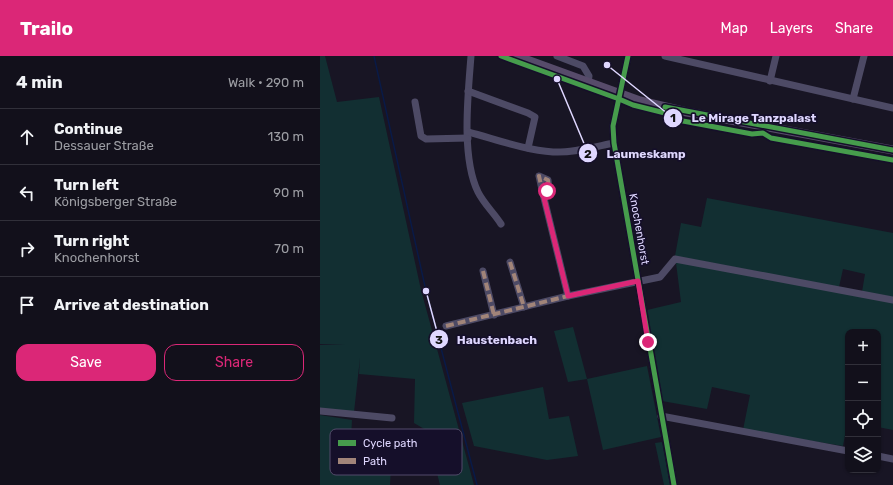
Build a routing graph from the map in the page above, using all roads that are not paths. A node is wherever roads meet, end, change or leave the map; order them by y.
1 (471, 56) edge
2 (516, 56) edge
3 (557, 56) edge
4 (628, 56) edge
5 (666, 56) edge
6 (776, 56) edge
7 (864, 56) edge
8 (690, 59) edge
9 (770, 81) junction
10 (588, 83) junction
11 (468, 91) junction
12 (620, 95) junction
13 (853, 99) junction
14 (415, 102) dead end
15 (893, 108) edge
16 (468, 135) junction
17 (614, 143) junction
18 (528, 148) junction
19 (893, 150) edge
20 (543, 194) dead end
21 (501, 224) dead end
22 (510, 262) dead end
23 (483, 271) dead end
24 (638, 281) junction
25 (568, 296) junction
26 (893, 300) edge
27 (524, 307) junction
28 (494, 315) junction
29 (446, 326) dead end
30 (320, 411) edge
31 (661, 416) junction
32 (392, 418) dead end
33 (845, 450) edge
34 (881, 457) edge
35 (893, 459) edge
36 (674, 485) edge

1 - 11 street
2 - 10 main road
3 - 10 street
4 - 12 street, Knochenhorst
5 - 8 street
6 - 9 street
7 - 13 street
8 - 9 street
9 - 13 street
10 - 12 main road
11 - 16 street
11 - 18 street
12 - 17 street, Knochenhorst
12 - 19 main road
13 - 15 street
14 - 16 street
16 - 18 street
16 - 21 street
17 - 18 street
17 - 24 street, Knochenhorst
20 - 25 street
22 - 27 street
23 - 28 street
24 - 25 street
24 - 26 street, Knochenhorst
24 - 31 street, Knochenhorst
25 - 27 street
27 - 28 street
28 - 29 street
30 - 32 street
31 - 33 street
31 - 36 street, Knochenhorst
34 - 35 street

